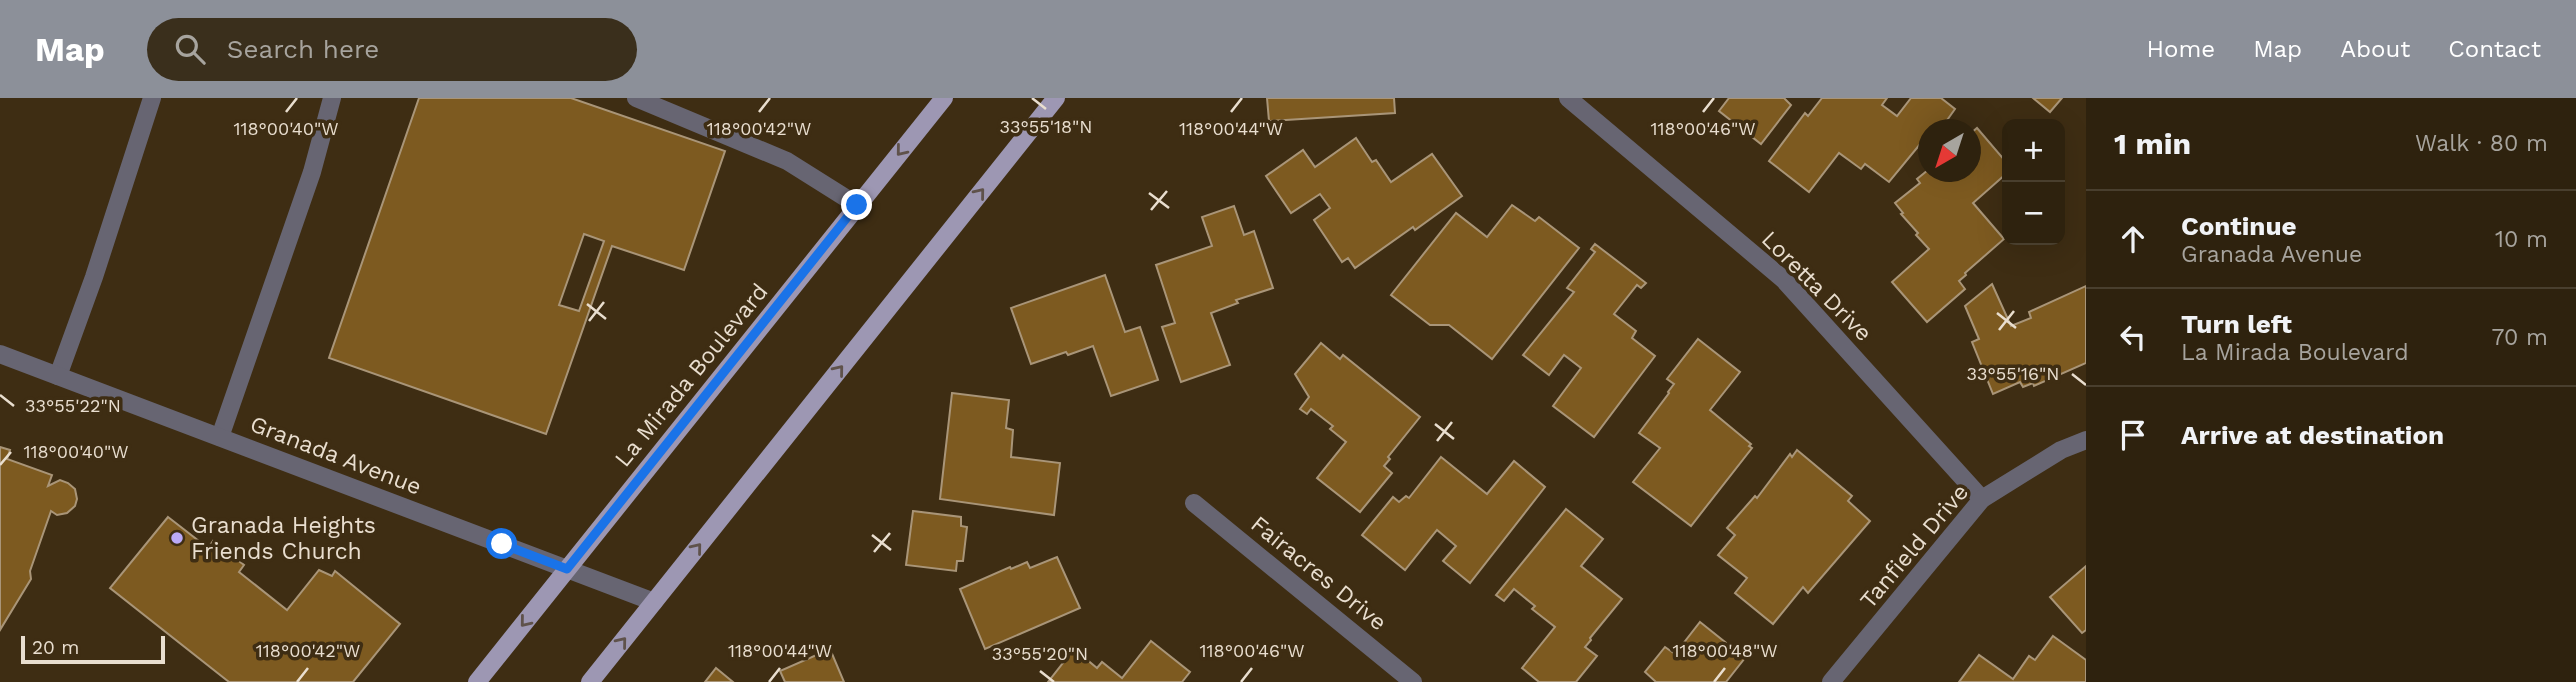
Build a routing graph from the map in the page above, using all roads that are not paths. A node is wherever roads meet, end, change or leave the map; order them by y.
1 (152, 98) edge
2 (332, 98) edge
3 (636, 98) edge
4 (944, 98) edge
5 (1056, 98) edge
6 (1568, 98) edge
7 (857, 205) junction
8 (0, 354) edge
9 (58, 376) junction
10 (220, 438) junction
11 (2086, 440) edge
12 (1982, 499) junction
13 (1195, 503) dead end
14 (567, 569) junction
15 (654, 602) junction
16 (477, 682) edge
17 (590, 682) edge
18 (1413, 682) edge
19 (1831, 682) edge

1 - 9 street
2 - 10 street
3 - 7 street
4 -> 7 main road, La Mirada Boulevard
15 -> 5 main road
6 - 12 street, Loretta Drive
7 - 14 main road, La Mirada Boulevard
8 - 9 street, Granada Avenue
9 - 10 street, Granada Avenue
10 - 14 street, Granada Avenue
11 - 12 street, Tanfield Drive
12 - 19 street, Tanfield Drive
13 - 18 street, Fairacres Drive
14 - 15 street, Granada Avenue
14 -> 16 main road, La Mirada Boulevard
17 -> 15 main road

